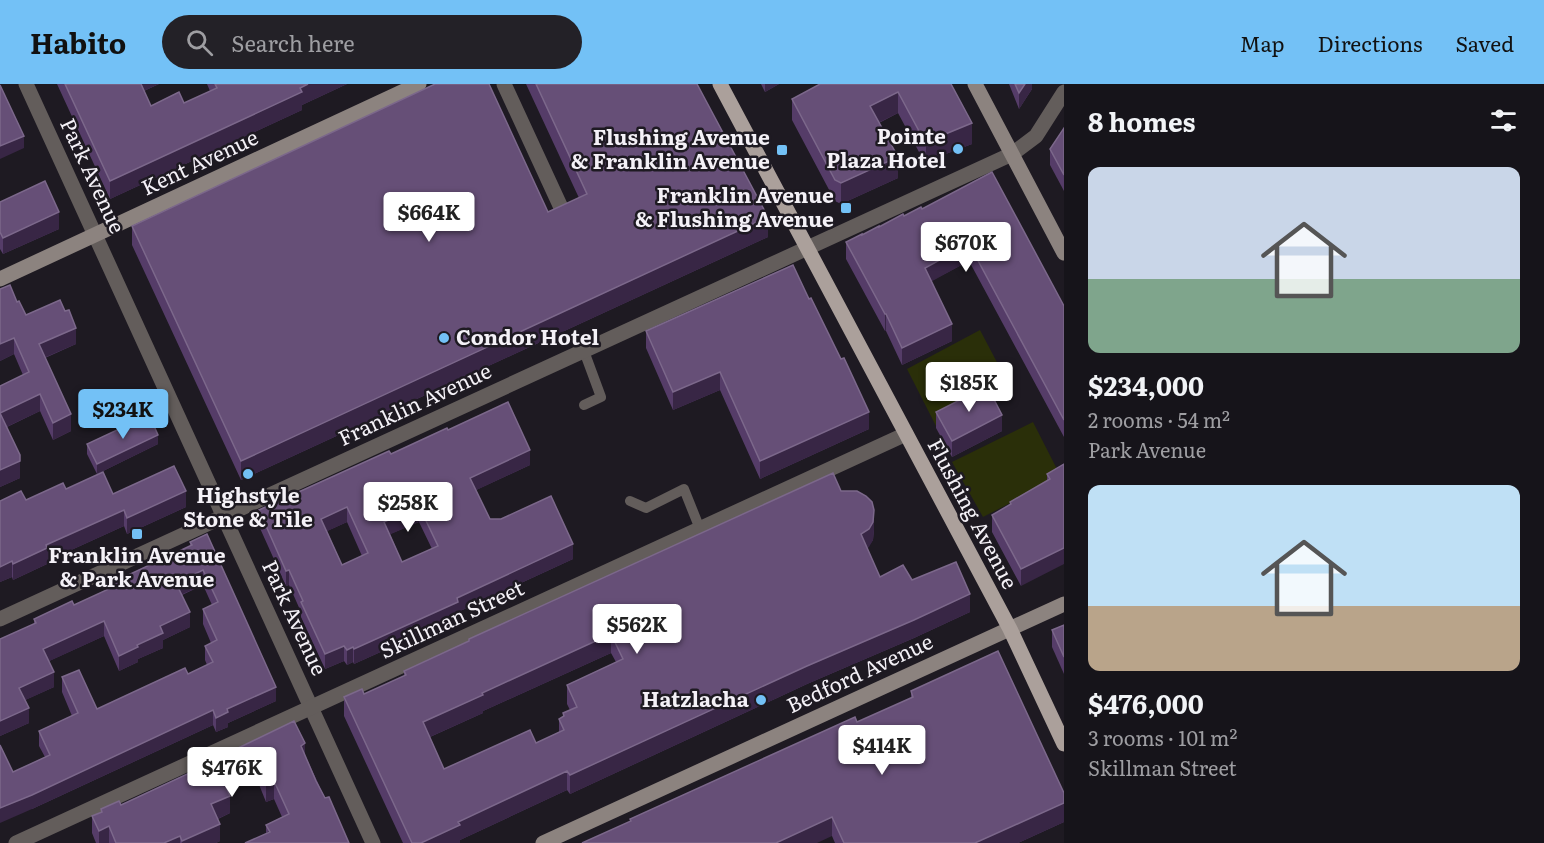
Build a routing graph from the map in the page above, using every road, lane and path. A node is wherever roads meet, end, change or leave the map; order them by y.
1 (26, 84) edge
2 (418, 84) edge
3 (504, 84) edge
4 (720, 84) edge
5 (975, 84) edge
6 (1064, 92) edge
7 (1012, 154) junction
8 (564, 214) edge
9 (95, 235) junction
10 (807, 248) junction
11 (1064, 253) edge
12 (0, 279) edge
13 (584, 351) junction
14 (584, 405) dead end
15 (906, 434) junction
16 (630, 501) dead end
17 (224, 516) junction
18 (700, 529) junction
19 (1064, 604) edge
20 (0, 619) edge
21 (1010, 628) junction
22 (312, 708) junction
23 (1064, 744) edge
24 (16, 843) edge
25 (374, 843) edge
26 (543, 843) edge

1 - 9 street, Park Avenue
2 - 9 main road, Kent Avenue
3 - 8 street
4 - 10 main road, Flushing Avenue
5 - 7 main road
6 - 7 street, Franklin Avenue
7 - 10 street, Franklin Avenue
7 - 11 main road
9 - 12 main road, Kent Avenue
9 - 17 street, Park Avenue
10 - 13 street, Franklin Avenue
10 - 15 main road, Flushing Avenue
13 - 14 lane
13 - 17 street, Franklin Avenue
15 - 18 street, Skillman Street
15 - 21 main road, Flushing Avenue
16 - 18 lane
17 - 20 street, Franklin Avenue
17 - 22 street, Park Avenue
18 - 22 street, Skillman Street
19 - 21 main road, Bedford Avenue
21 - 23 main road, Flushing Avenue
21 - 26 main road, Bedford Avenue
22 - 24 street, Skillman Street
22 - 25 street, Park Avenue

